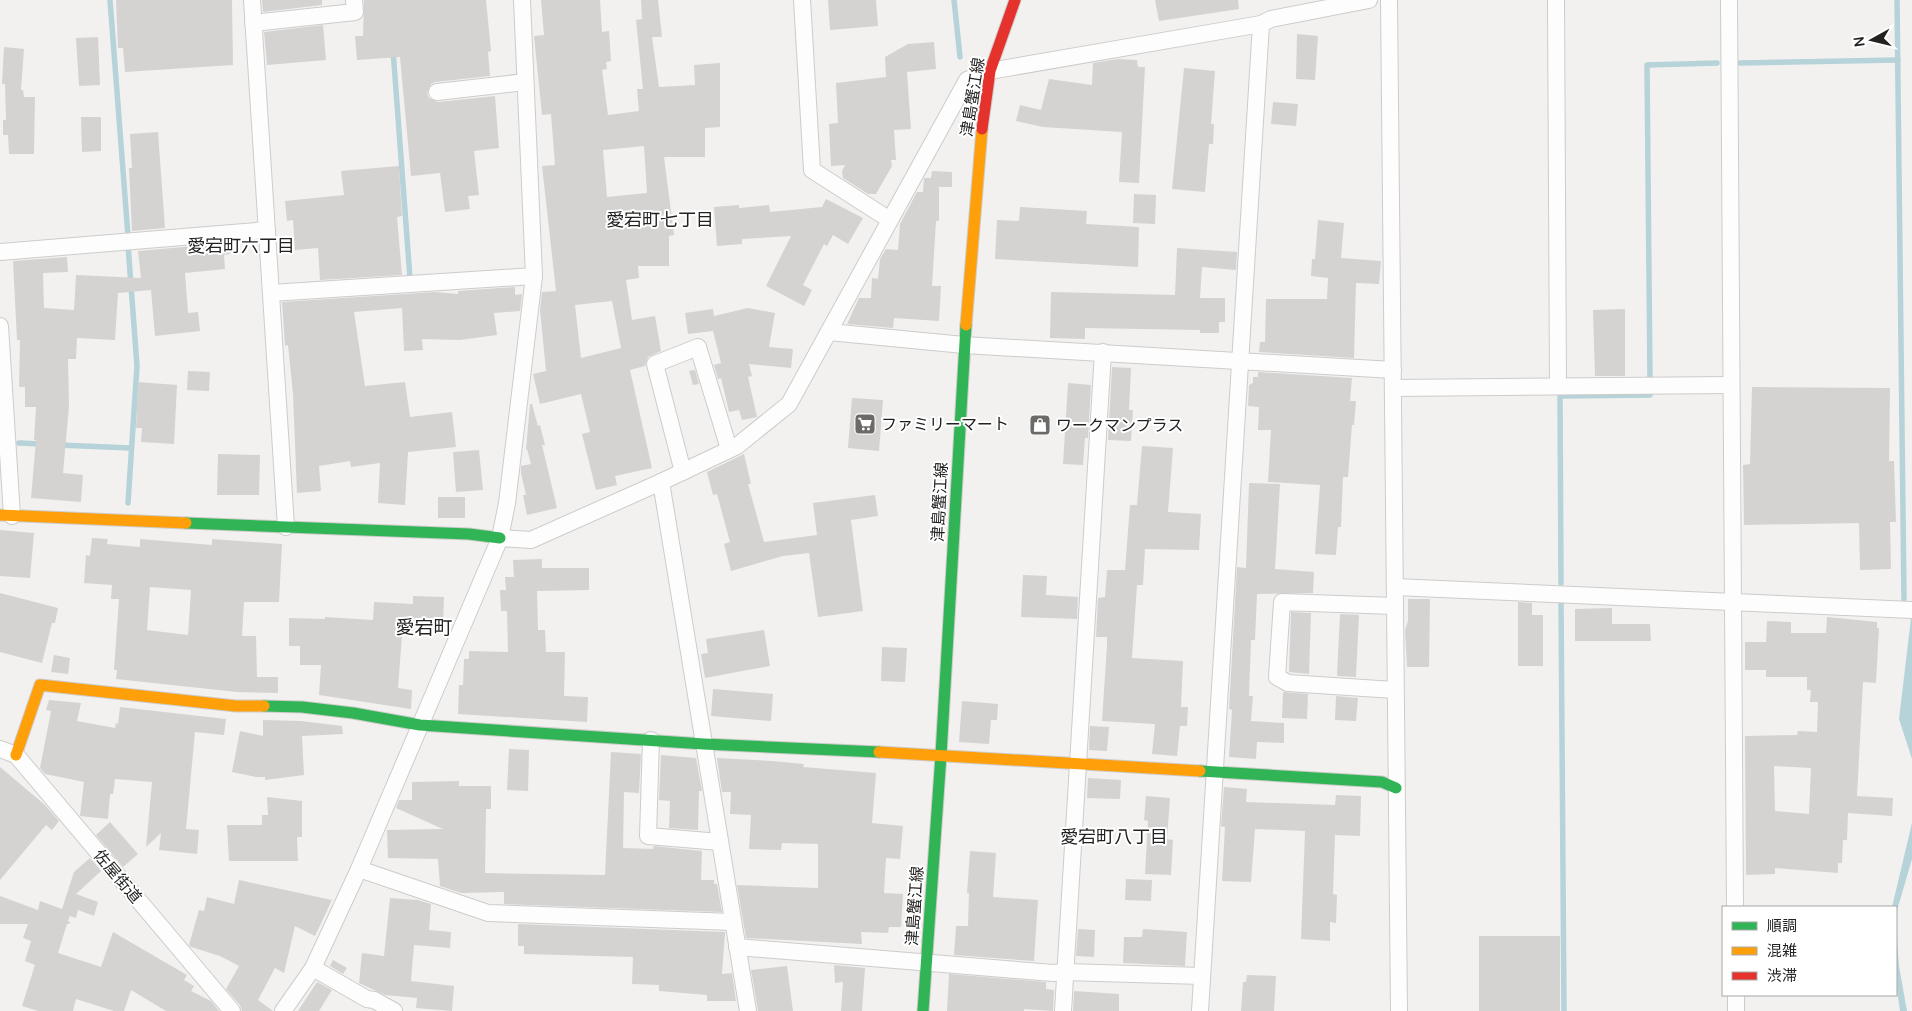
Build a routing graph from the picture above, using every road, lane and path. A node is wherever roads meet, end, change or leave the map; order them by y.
1 (252, 0) edge
2 (354, 0) edge
3 (522, 0) edge
4 (802, 0) edge
5 (1015, 0) edge
6 (1369, 0) edge
7 (1389, 0) edge
8 (1556, 0) edge
9 (1729, 0) edge
10 (253, 23) junction
11 (1261, 24) junction
12 (990, 71) junction
13 (525, 82) junction
14 (437, 92) dead end
15 (890, 220) junction
16 (267, 230) junction
17 (0, 252) edge
18 (534, 276) junction
19 (271, 293) junction
20 (0, 326) edge
21 (829, 332) junction
22 (964, 345) junction
23 (1103, 352) junction
24 (1240, 362) junction
25 (1393, 370) junction
26 (1731, 385) junction
27 (1558, 386) junction
28 (1393, 388) junction
29 (729, 450) junction
30 (683, 472) junction
31 (660, 482) junction
32 (6, 516) edge
33 (286, 527) junction
34 (500, 538) junction
35 (1395, 588) junction
36 (1733, 601) junction
37 (1395, 606) junction
38 (1911, 610) edge
39 (1394, 690) junction
40 (420, 725) junction
41 (651, 740) junction
42 (704, 744) junction
43 (0, 749) edge
44 (16, 755) junction
45 (941, 755) junction
46 (1077, 764) junction
47 (1214, 772) junction
48 (1396, 788) junction
49 (720, 842) junction
50 (359, 868) junction
51 (1735, 906) edge
52 (732, 922) junction
53 (737, 947) junction
54 (926, 962) junction
55 (313, 968) junction
56 (1065, 972) junction
57 (1202, 976) junction
58 (1736, 996) edge
59 (232, 1011) edge
60 (283, 1011) edge
61 (394, 1011) edge
62 (748, 1011) edge
63 (923, 1011) edge
64 (1063, 1011) edge
65 (1200, 1011) edge
66 (1399, 1011) edge
67 (1736, 1011) edge

1 - 10 street
2 - 10 street
3 - 13 street
4 - 15 street
5 - 12 street, 津島蟹江線
6 - 11 street
7 - 25 street
8 - 27 street
9 - 26 street
10 - 16 street
11 - 12 street
11 - 24 street
12 - 15 street
12 - 22 street, 津島蟹江線
13 - 14 street
13 - 18 street
15 - 21 street
16 - 17 street
16 - 19 street
18 - 19 street
18 - 34 street
19 - 33 street
20 - 32 street
21 - 22 street
21 - 29 street
22 - 23 street
22 - 45 street, 津島蟹江線
23 - 24 street
23 - 46 street
24 - 25 street
24 - 47 street
25 - 28 street
26 - 27 street
26 - 36 street
27 - 28 street
28 - 35 street
29 - 30 street
29 - 30 street
30 - 31 street
31 - 34 street
31 - 42 street
32 - 33 street
33 - 34 street
34 - 40 street
35 - 36 street
35 - 37 street
36 - 38 street
36 - 51 street
37 - 39 street
37 - 39 street
39 - 48 street
40 - 41 street
40 - 44 street
40 - 50 street
41 - 42 street
41 - 49 street
42 - 45 street
42 - 49 street
43 - 44 street, 佐屋街道
44 - 59 street, 佐屋街道
45 - 46 street
45 - 54 street, 津島蟹江線
46 - 47 street
46 - 56 street
47 - 48 street
47 - 57 street
48 - 66 street
49 - 52 street
50 - 52 street
50 - 55 street
52 - 53 street
53 - 54 street
53 - 62 street
54 - 56 street
54 - 63 street, 津島蟹江線
55 - 60 street
55 - 61 street
56 - 57 street
56 - 64 street
57 - 65 street
58 - 67 street

